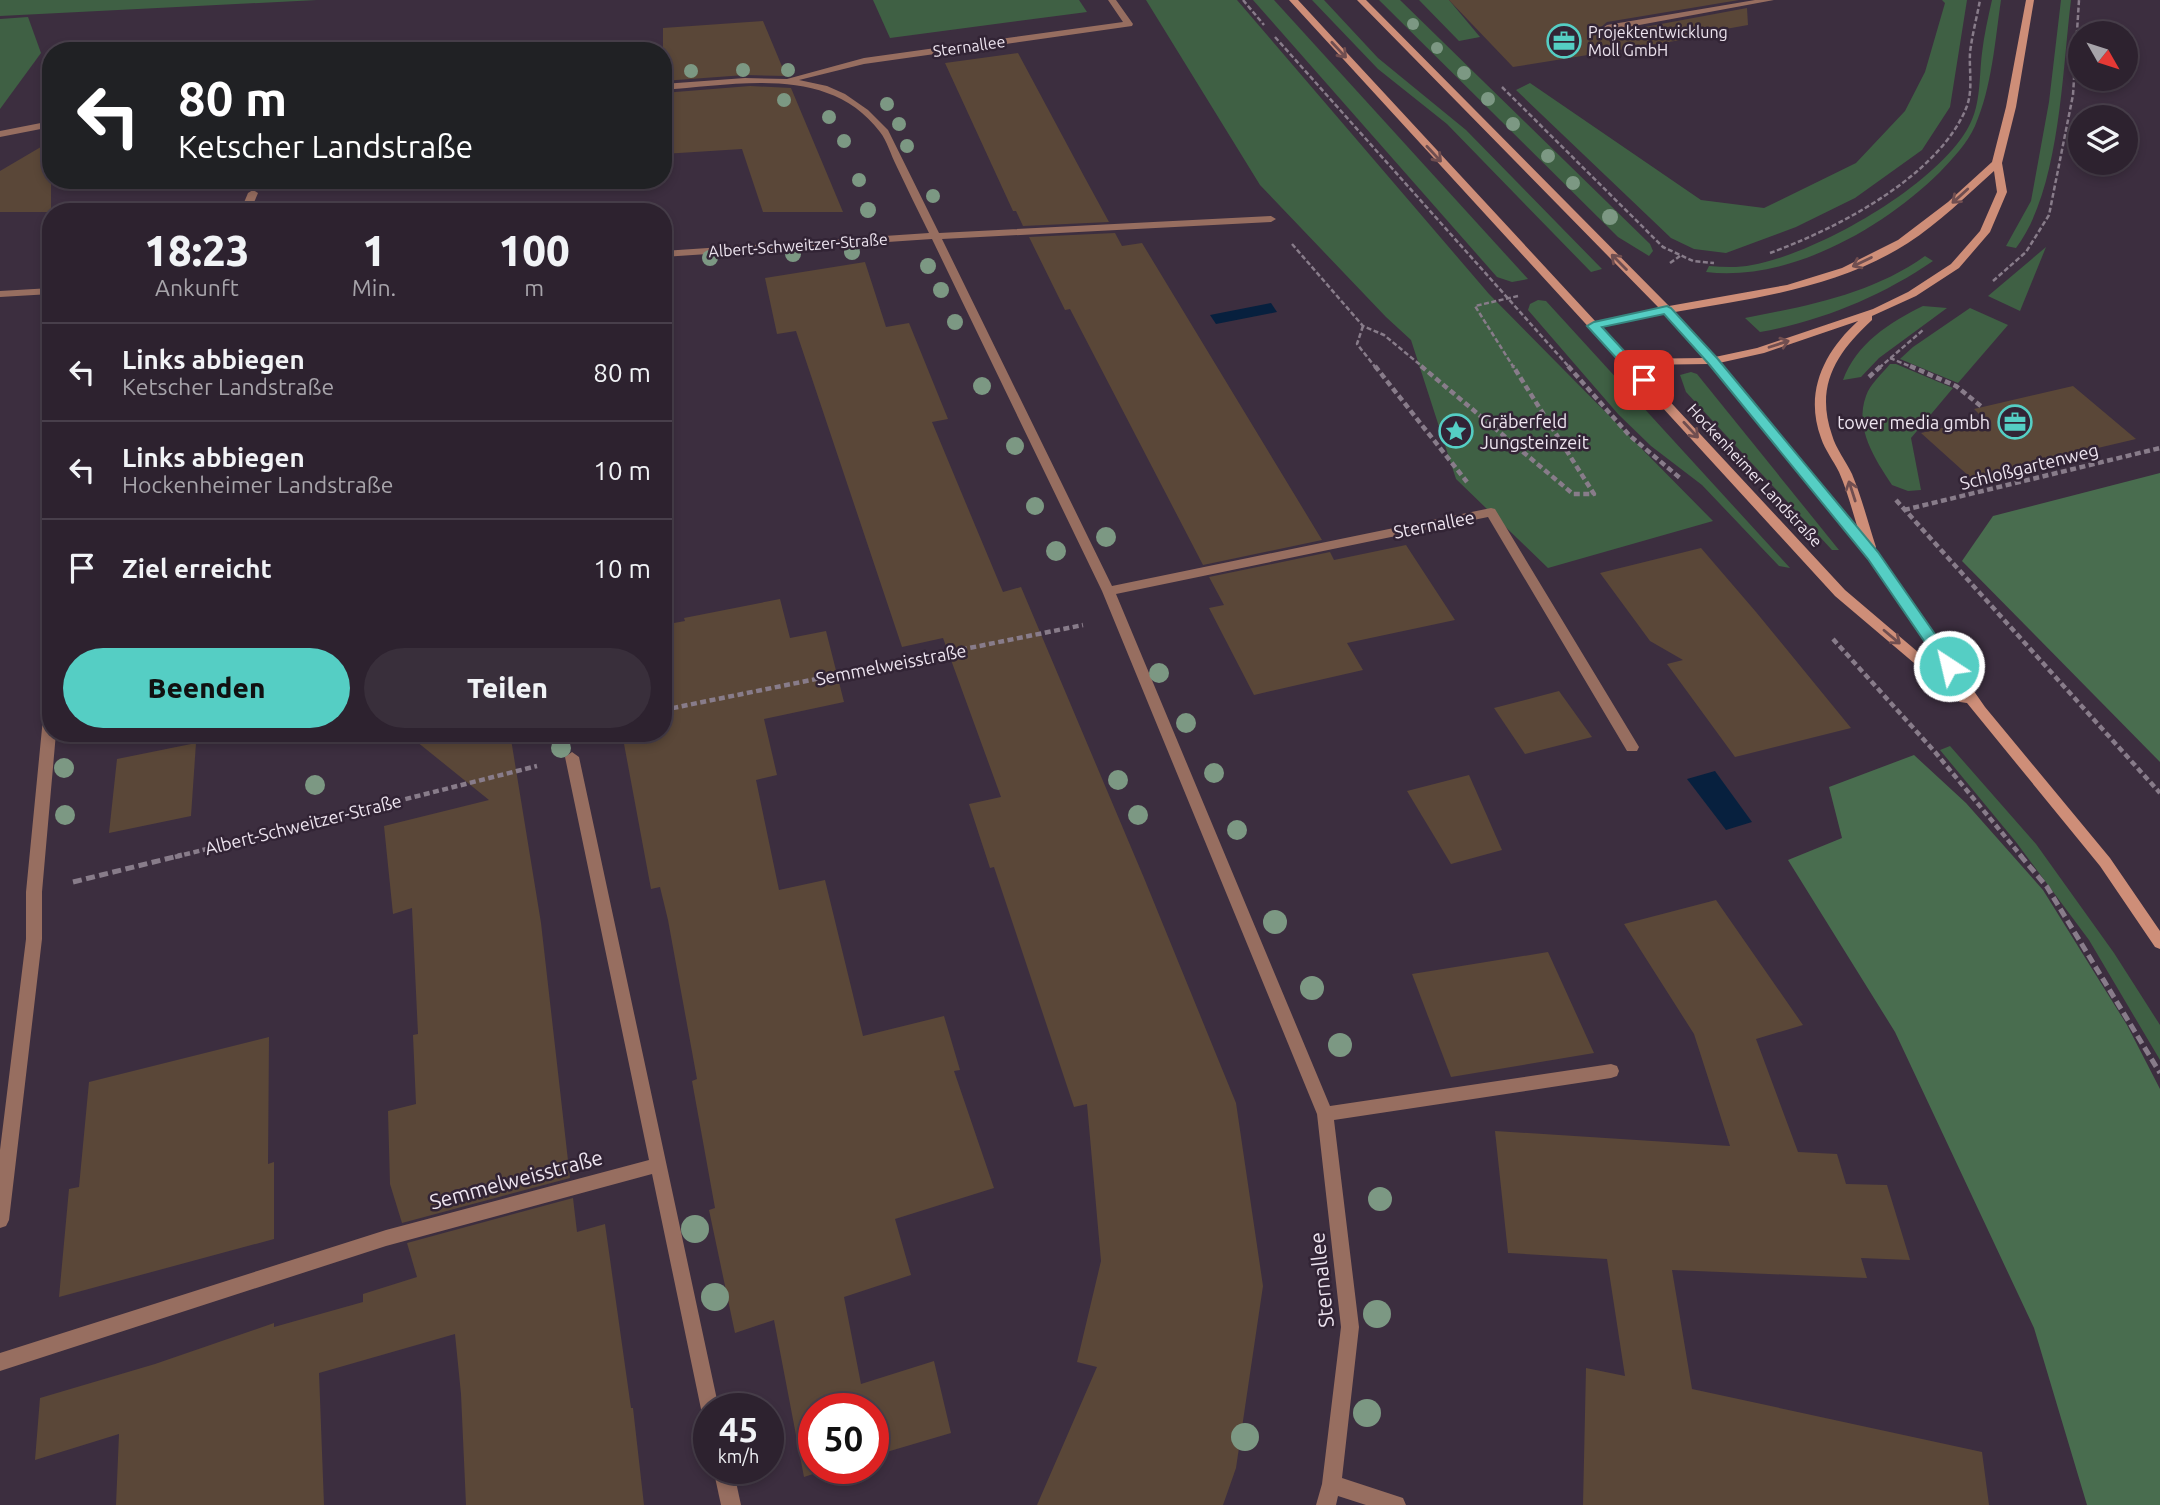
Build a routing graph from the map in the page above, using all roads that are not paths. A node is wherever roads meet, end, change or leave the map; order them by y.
1 (1112, 0) edge
2 (1293, 0) edge
3 (1361, 0) edge
4 (1770, 0) edge
5 (2030, 0) edge
6 (1606, 28) dead end
7 (782, 81) junction
8 (672, 87) edge
9 (42, 126) edge
10 (0, 134) edge
11 (1997, 163) junction
12 (253, 193) dead end
13 (249, 203) edge
14 (1271, 219) road end
15 (933, 236) junction
16 (672, 253) edge
17 (42, 292) edge
18 (0, 294) edge
19 (1667, 310) junction
20 (1877, 311) junction
21 (1594, 326) junction
22 (1712, 361) junction
23 (1628, 362) junction
24 (1873, 555) junction
25 (1108, 591) junction
26 (1980, 711) junction
27 (48, 742) edge
28 (1632, 747) dead end
29 (572, 757) road end
30 (2160, 943) edge
31 (1611, 1071) dead end
32 (1325, 1114) junction
33 (658, 1165) junction
34 (0, 1220) edge
35 (0, 1362) edge
36 (707, 1393) edge
37 (726, 1484) edge
38 (1332, 1484) junction
39 (731, 1505) edge
40 (1326, 1505) edge
41 (1396, 1505) edge

1 - 7 street, Sternallee
2 -> 21 main road, Hockenheimer Landstraße
19 -> 3 main road, Hockenheimer Landstraße
4 - 6 street
5 - 11 main road
7 - 8 street, Sternallee
7 - 15 street, Sternallee
9 - 10 street
11 -> 19 main road
11 - 20 main road
12 - 13 street
14 - 15 street
15 - 16 street, Albert-Schweitzer-Straße
15 - 25 street, Sternallee
17 - 18 street
19 - 21 main road
19 - 22 main road, Hockenheimer Landstraße
22 -> 20 main road
24 -> 20 main road
21 - 23 main road, Hockenheimer Landstraße
22 - 23 main road
22 - 24 main road, Hockenheimer Landstraße
23 -> 26 main road, Hockenheimer Landstraße
24 - 26 main road, Hockenheimer Landstraße
25 - 28 street, Sternallee
25 - 32 street, Sternallee
26 - 30 main road, Hockenheimer Landstraße
27 - 34 street
29 - 33 street
31 - 32 street
32 - 38 street, Sternallee
33 - 35 street, Semmelweisstraße
33 - 36 street
37 - 39 street
38 - 40 street, Sternallee
38 - 41 street

